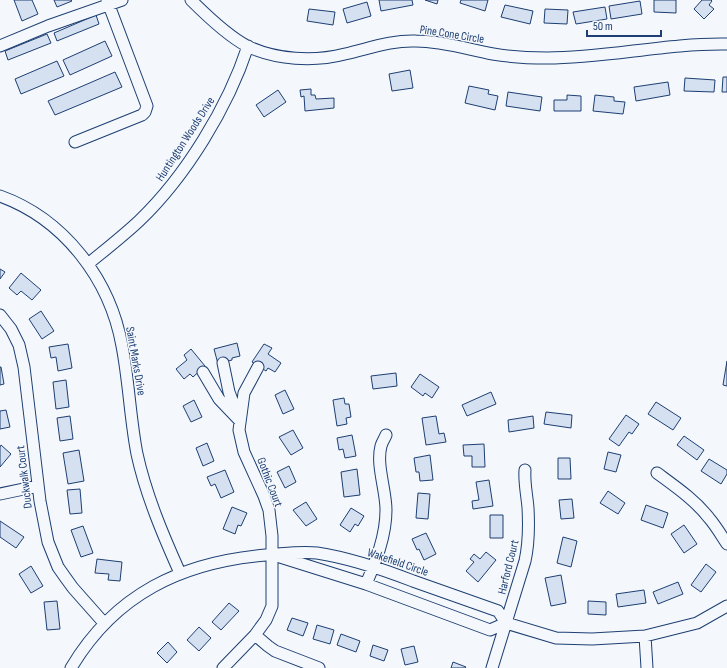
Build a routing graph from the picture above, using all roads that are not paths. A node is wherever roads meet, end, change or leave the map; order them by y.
1 (122, 0) edge
2 (192, 0) edge
3 (107, 3) edge
4 (727, 44) edge
5 (0, 46) edge
6 (248, 46) junction
7 (75, 142) dead end
8 (0, 196) edge
9 (88, 264) junction
10 (0, 315) edge
11 (223, 363) dead end
12 (258, 367) dead end
13 (203, 372) dead end
14 (240, 421) junction
15 (386, 435) dead end
16 (525, 470) dead end
17 (657, 473) dead end
18 (38, 486) junction
19 (0, 494) edge
20 (727, 544) edge
21 (272, 555) junction
22 (374, 566) junction
23 (180, 573) junction
24 (366, 584) junction
25 (727, 606) edge
26 (104, 623) junction
27 (506, 623) junction
28 (255, 635) junction
29 (645, 636) junction
30 (71, 668) edge
31 (223, 668) edge
32 (319, 668) edge
33 (492, 668) edge
34 (648, 668) edge

1 - 3 street
2 - 6 street, Pine Cone Circle
3 - 5 street
3 - 7 street
4 - 6 street, Pine Cone Circle
6 - 9 street, Huntington Woods Drive
8 - 9 street, Saint Marks Drive
9 - 23 street, Saint Marks Drive
10 - 18 street, Duckwalk Court
11 - 14 street
12 - 14 street
13 - 14 street
14 - 21 street, Gothic Court
15 - 22 street
16 - 27 street, Harford Court
17 - 20 street
18 - 19 street
18 - 26 street, Duckwalk Court
21 - 22 street, Wakefield Circle
21 - 23 street, Wakefield Circle
21 - 24 street, Wakefield Circle
21 - 28 street, Gothic Court
22 - 24 street
22 - 27 street, Wakefield Circle
23 - 26 street, Wakefield Circle
24 - 27 street, Wakefield Circle
25 - 29 street, Wakefield Circle
26 - 30 street, Wakefield Circle
27 - 29 street, Wakefield Circle
27 - 33 street, Harford Court
28 - 31 street, Gothic Court
28 - 32 street
29 - 34 street

